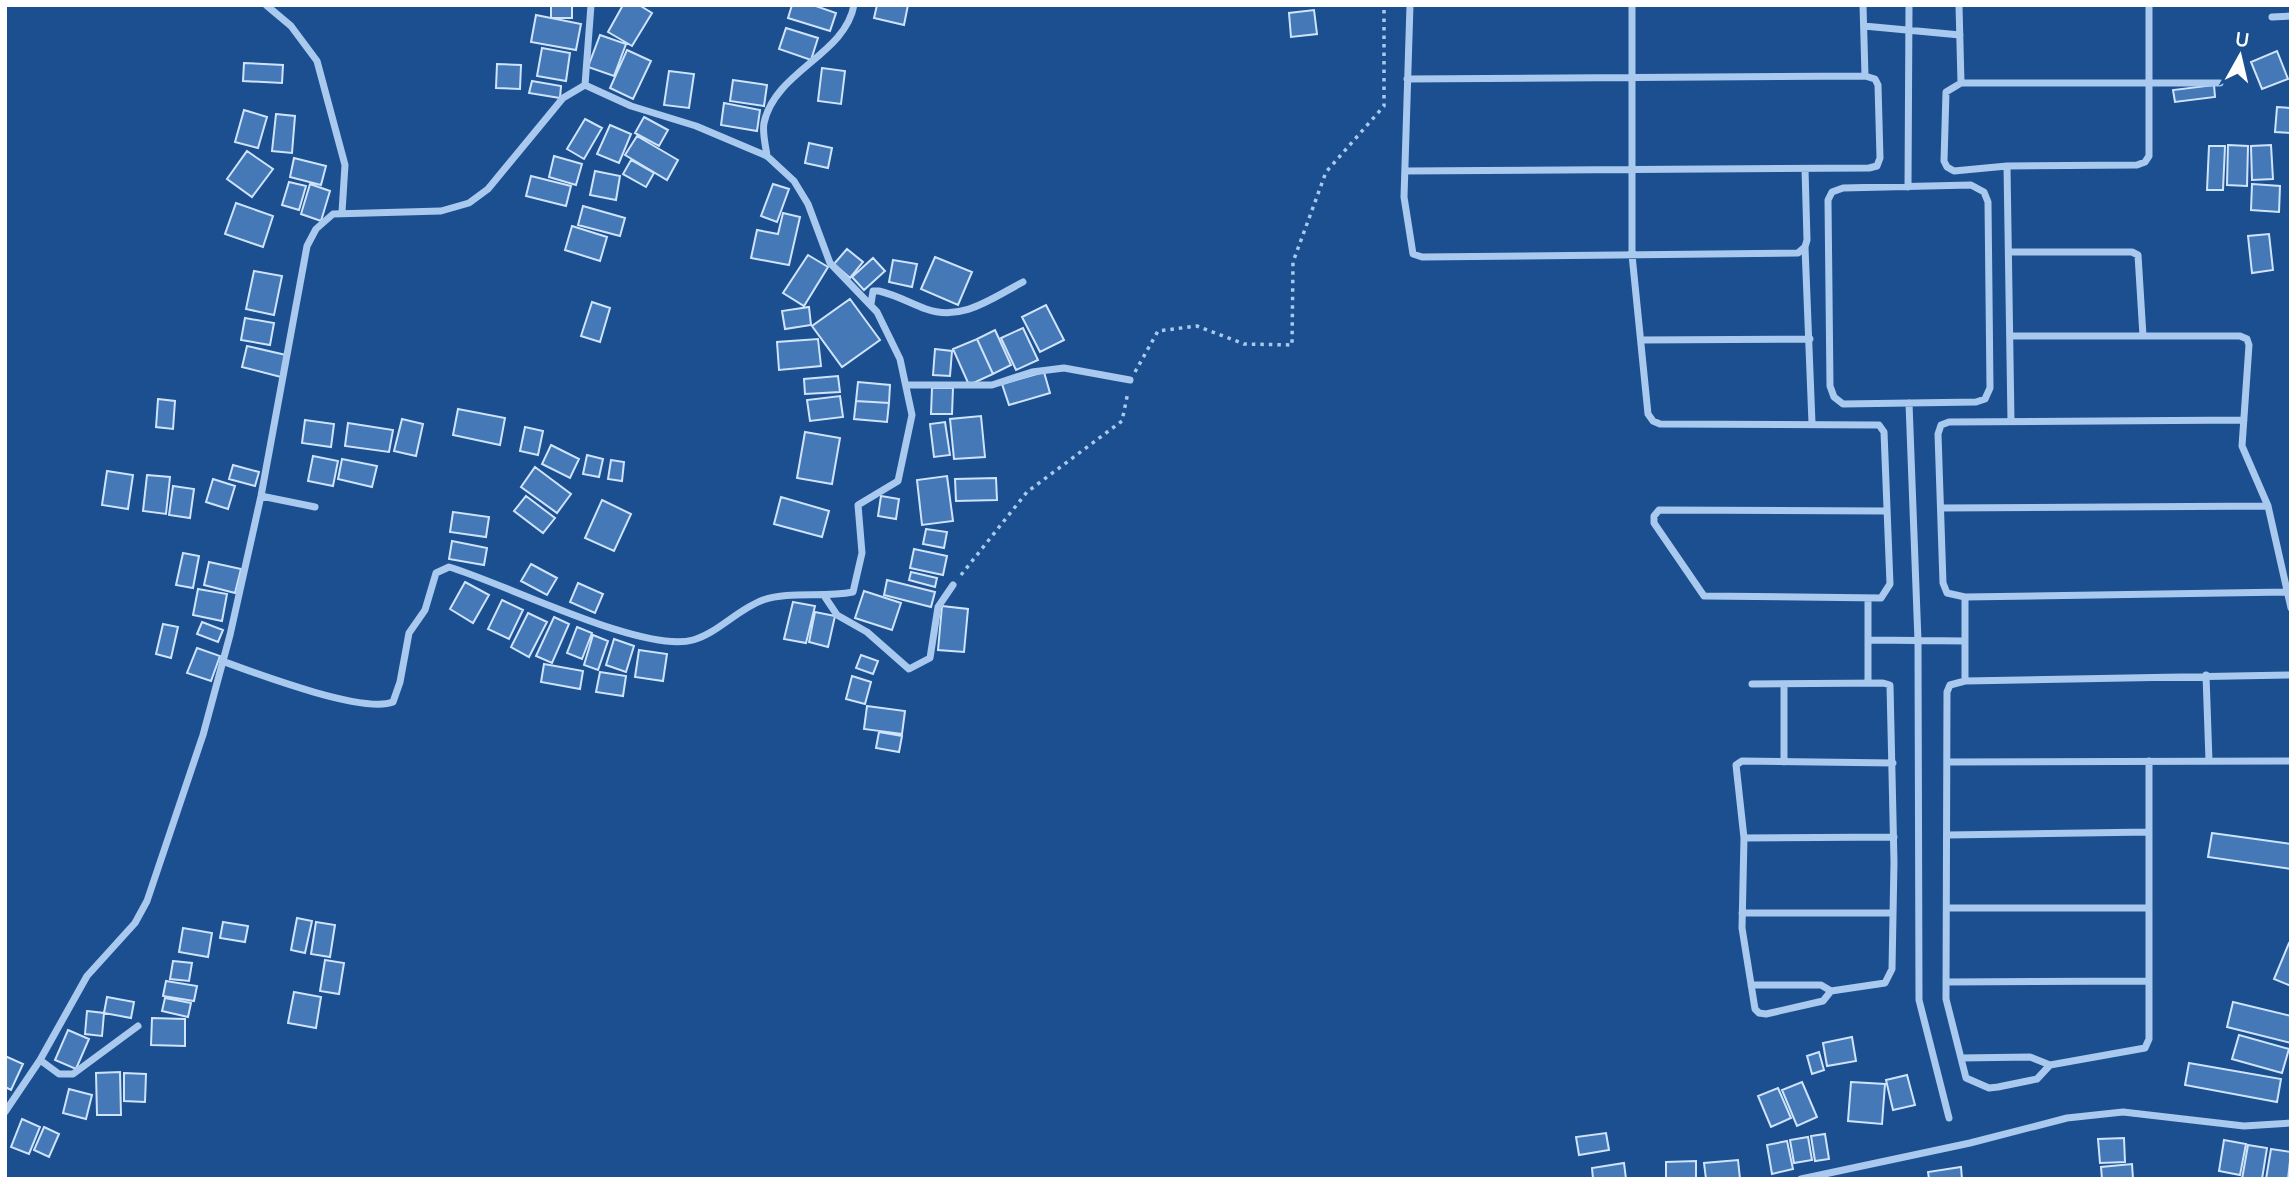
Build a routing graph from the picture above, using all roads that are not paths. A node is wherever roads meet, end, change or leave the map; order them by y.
1 (266, 5) edge
2 (591, 5) edge
3 (854, 5) edge
4 (1410, 5) edge
5 (1632, 5) edge
6 (1863, 5) edge
7 (1909, 5) edge
8 (1959, 5) edge
9 (2149, 5) edge
10 (2291, 16) edge
11 (2272, 17) dead end
12 (1864, 26) junction
13 (1909, 30) junction
14 (1960, 34) junction
15 (1865, 76) junction
16 (1632, 78) junction
17 (1408, 79) junction
18 (1961, 83) junction
19 (2149, 83) junction
20 (2220, 83) dead end
21 (585, 85) junction
22 (768, 156) junction
23 (2007, 166) junction
24 (1805, 169) junction
25 (1632, 170) junction
26 (1405, 171) junction
27 (1908, 187) junction
28 (342, 212) junction
29 (1805, 247) junction
30 (2009, 251) junction
31 (1632, 255) junction
32 (1023, 282) dead end
33 (871, 304) junction
34 (2010, 336) junction
35 (2143, 336) junction
36 (1810, 339) junction
37 (1641, 340) junction
38 (1130, 380) road end
39 (906, 385) junction
40 (1909, 403) junction
41 (2244, 420) junction
42 (2011, 421) junction
43 (1812, 423) junction
44 (261, 496) junction
45 (2268, 506) junction
46 (316, 507) dead end
47 (1941, 508) junction
48 (1887, 511) junction
49 (2287, 576) edge
50 (953, 584) road end
51 (2287, 592) junction
52 (825, 597) junction
53 (1965, 597) junction
54 (1868, 598) junction
55 (2291, 608) edge
56 (1868, 640) junction
57 (1918, 641) junction
58 (1965, 641) junction
59 (222, 661) junction
60 (2206, 675) junction
61 (2291, 675) edge
62 (1965, 681) junction
63 (1868, 683) junction
64 (1752, 684) dead end
65 (1784, 684) junction
66 (2149, 761) junction
67 (2209, 761) junction
68 (2291, 761) edge
69 (1784, 762) junction
70 (1947, 762) junction
71 (1893, 763) junction
72 (2149, 832) junction
73 (1947, 835) junction
74 (1894, 837) junction
75 (1744, 838) junction
76 (1947, 908) junction
77 (2149, 908) junction
78 (1742, 913) junction
79 (1893, 913) junction
80 (2149, 981) junction
81 (1947, 982) junction
82 (1751, 985) junction
83 (1830, 991) junction
84 (138, 1026) dead end
85 (1961, 1058) junction
86 (40, 1060) junction
87 (2050, 1065) junction
88 (5, 1112) edge
89 (1949, 1118) dead end
90 (2291, 1123) edge
91 (1801, 1179) edge

1 - 28 street
2 - 21 street
3 - 22 street
4 - 17 street
5 - 16 street
6 - 12 street
7 - 13 street
8 - 14 street
9 - 19 street
10 - 11 street
12 - 13 street
12 - 15 street
13 - 14 street
13 - 27 street
14 - 18 street
15 - 16 street
15 - 24 street
16 - 17 street
16 - 25 street
17 - 26 street
18 - 19 street
18 - 23 street
19 - 20 street
19 - 23 street
21 - 22 street
21 - 28 street
22 - 33 street
23 - 30 street
24 - 25 street
24 - 29 street
25 - 26 street
25 - 31 street
26 - 31 street
27 - 40 street
27 - 40 street
28 - 44 street
29 - 31 street
29 - 36 street
30 - 34 street
30 - 35 street
31 - 37 street
32 - 33 street
33 - 39 street
34 - 35 street
34 - 42 street
35 - 41 street
36 - 37 street
36 - 43 street
37 - 43 street
38 - 39 street
39 - 52 street
40 - 57 street
41 - 42 street
41 - 45 street
42 - 47 street
43 - 48 street
44 - 46 street
44 - 59 street
45 - 47 street
45 - 49 street
47 - 53 street
48 - 54 street
48 - 54 street
49 - 51 street
50 - 52 street
51 - 53 street
51 - 55 street
52 - 59 street
53 - 58 street
54 - 56 street
56 - 57 street
56 - 63 street
57 - 58 street
57 - 89 street
58 - 62 street
59 - 86 street
60 - 61 street
60 - 62 street
60 - 67 street
62 - 70 street
63 - 65 street
63 - 71 street
64 - 65 street
65 - 69 street
66 - 67 street
66 - 70 street
66 - 72 street
67 - 68 street
69 - 71 street
69 - 75 street
70 - 73 street
71 - 74 street
72 - 73 street
72 - 77 street
73 - 76 street
74 - 75 street
74 - 79 street
75 - 78 street
76 - 77 street
76 - 81 street
77 - 80 street
78 - 79 street
78 - 82 street
79 - 83 street
80 - 81 street
80 - 87 street
81 - 85 street
82 - 83 street
82 - 83 street
84 - 86 street
85 - 87 street
85 - 87 street
86 - 88 street
90 - 91 street

